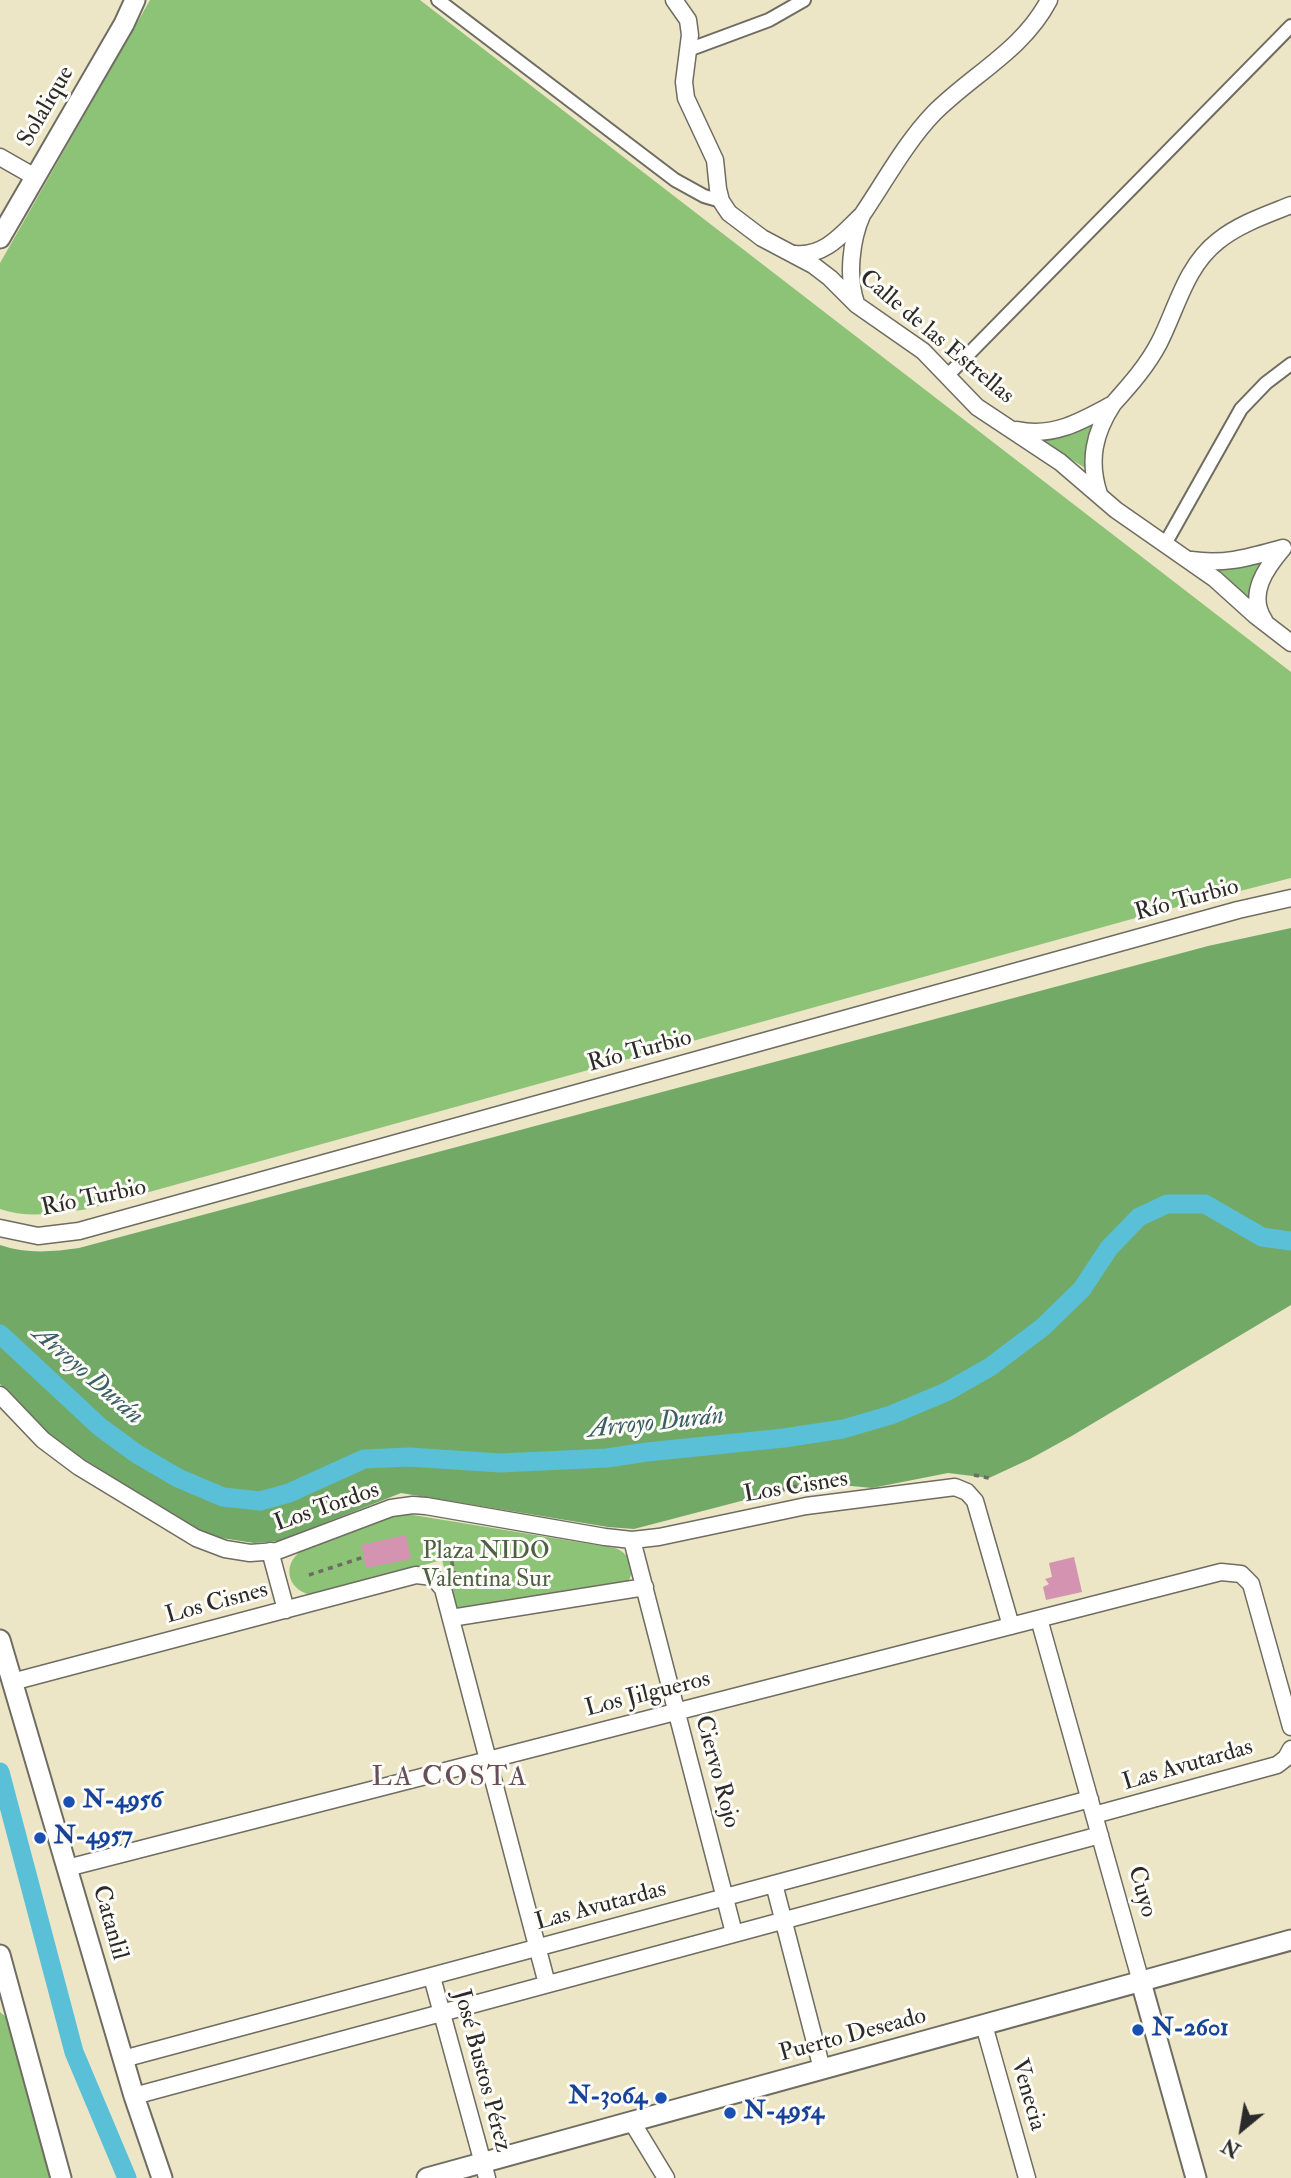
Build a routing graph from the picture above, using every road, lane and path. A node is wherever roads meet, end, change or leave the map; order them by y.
1 (134, 0) edge
2 (438, 0) edge
3 (674, 0) edge
4 (804, 0) edge
5 (1049, 0) edge
6 (1291, 26) edge
7 (688, 50) junction
8 (0, 157) edge
9 (35, 177) junction
10 (721, 201) junction
11 (1291, 205) edge
12 (862, 215) junction
13 (0, 238) edge
14 (795, 254) junction
15 (857, 305) junction
16 (1291, 364) edge
17 (947, 376) junction
18 (1113, 404) junction
19 (1005, 426) junction
20 (1100, 497) junction
21 (1165, 544) junction
22 (1287, 545) edge
23 (1188, 560) junction
24 (1270, 627) junction
25 (1291, 643) edge
26 (1291, 898) edge
27 (0, 1228) edge
28 (0, 1395) edge
29 (632, 1540) junction
30 (270, 1551) junction
31 (364, 1557) dead end
32 (417, 1561) dead end
33 (309, 1575) dead end
34 (456, 1580) dead end
35 (645, 1587) junction
36 (286, 1610) junction
37 (451, 1618) junction
38 (1039, 1619) junction
39 (1010, 1626) junction
40 (0, 1640) edge
41 (12, 1682) junction
42 (677, 1712) junction
43 (1291, 1727) edge
44 (1290, 1751) edge
45 (488, 1760) junction
46 (1092, 1807) junction
47 (1100, 1835) junction
48 (67, 1868) junction
49 (774, 1884) junction
50 (725, 1897) junction
51 (784, 1920) junction
52 (734, 1933) junction
53 (1291, 1942) edge
54 (537, 1948) junction
55 (0, 1955) edge
56 (432, 1977) junction
57 (1141, 1982) junction
58 (547, 1984) junction
59 (5, 1995) edge
60 (442, 2012) junction
61 (984, 2025) junction
62 (123, 2059) junction
63 (822, 2069) junction
64 (134, 2096) junction
65 (632, 2122) junction
66 (485, 2170) edge
67 (61, 2178) edge
68 (162, 2178) edge
69 (427, 2178) edge
70 (666, 2178) edge
71 (1027, 2178) edge
72 (1196, 2178) edge

1 - 9 street, Solalique
2 - 10 street
3 - 7 street
4 - 7 street
5 - 12 street
6 - 17 street
7 - 10 street
8 - 9 street
9 - 13 street, Solalique
10 - 14 street, Calle de las Estrellas
11 - 18 street
12 - 14 street
12 - 15 street
14 - 15 street, Calle de las Estrellas
15 - 17 street, Calle de las Estrellas
16 - 21 street
17 - 19 street, Calle de las Estrellas
18 - 19 street
18 - 20 street
19 - 20 street, Calle de las Estrellas
20 - 21 street, Calle de las Estrellas
21 - 23 street, Calle de las Estrellas
22 - 23 street
22 - 24 street
23 - 24 street, Calle de las Estrellas
24 - 25 street, Calle de las Estrellas
26 - 27 street, Río Turbio
28 - 30 street, Los Tordos
29 - 30 street, Los Tordos
29 - 35 street, Ciervo Rojo
29 - 39 street, Los Cisnes
30 - 36 street
31 - 33 path
32 - 34 path
35 - 37 street
35 - 42 street, Ciervo Rojo
36 - 37 street, Los Cisnes
36 - 41 street, Los Cisnes
37 - 45 street
38 - 39 street, Los Jilgueros
38 - 43 street, Los Jilgueros
38 - 46 street, Cuyo
39 - 42 street, Los Jilgueros
40 - 41 street, Catanlil
41 - 48 street, Catanlil
42 - 45 street, Los Jilgueros
42 - 50 street, Ciervo Rojo
44 - 46 street, Las Avutardas
45 - 48 street, Los Jilgueros
45 - 54 street
46 - 47 street, Cuyo
46 - 49 street, Las Avutardas
47 - 51 street
47 - 57 street, Cuyo
48 - 62 street, Catanlil
49 - 50 street, Las Avutardas
49 - 51 street
50 - 52 street, Ciervo Rojo
50 - 54 street, Las Avutardas
51 - 52 street
51 - 63 street
52 - 58 street
53 - 57 street, Puerto Deseado
54 - 56 street, Las Avutardas
54 - 58 street
55 - 59 street
56 - 60 street, José Bustos Pérez
56 - 62 street, Las Avutardas
57 - 61 street, Puerto Deseado
57 - 72 street, Cuyo
58 - 60 street
59 - 67 street
60 - 64 street
60 - 66 street, José Bustos Pérez
61 - 63 street, Puerto Deseado
61 - 71 street, Venecia
62 - 64 street, Catanlil
63 - 65 street, Puerto Deseado
64 - 68 street, Catanlil
65 - 66 street, Puerto Deseado
65 - 70 street
66 - 69 street, Puerto Deseado

